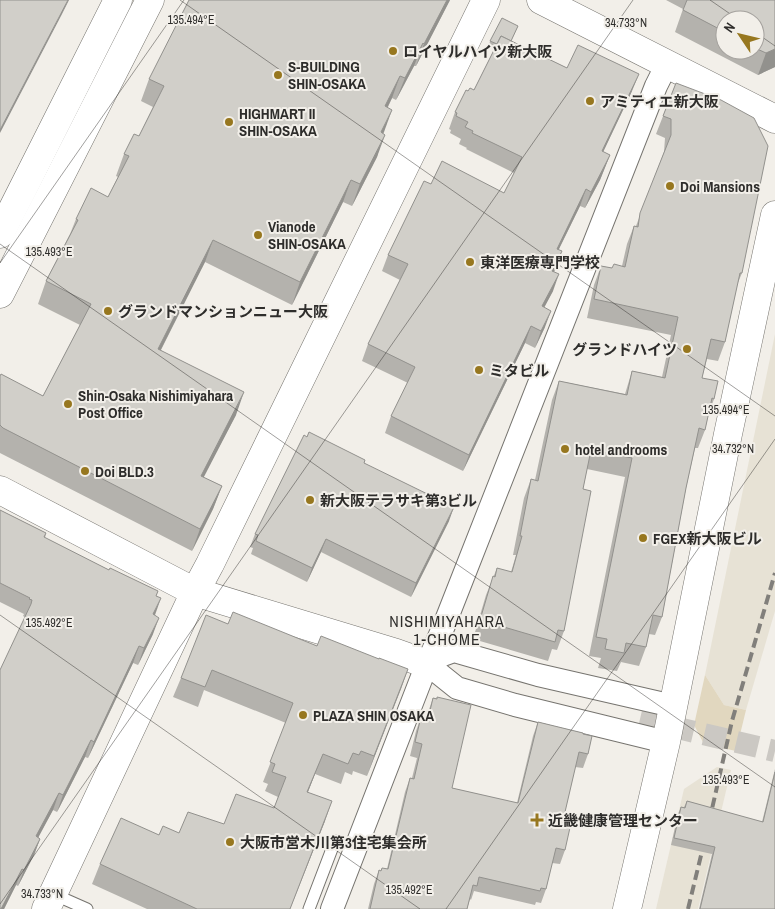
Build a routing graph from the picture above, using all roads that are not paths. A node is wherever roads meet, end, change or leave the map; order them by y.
1 (118, 0) edge
2 (150, 0) edge
3 (486, 0) edge
4 (541, 0) edge
5 (667, 64) junction
6 (775, 119) edge
7 (775, 215) edge
8 (0, 234) edge
9 (0, 294) edge
10 (0, 490) edge
11 (195, 592) junction
12 (426, 664) junction
13 (673, 706) junction
14 (640, 719) tunnel mouth
15 (666, 742) junction
16 (356, 848) junction
17 (49, 901) edge
18 (87, 909) edge
19 (309, 909) edge
20 (332, 909) edge
21 (627, 909) edge

1 - 8 street
2 - 9 street
3 - 11 street
4 - 5 street
5 - 6 street
5 - 12 street
7 - 13 street
10 - 11 street
11 - 12 street
11 - 17 street
12 - 13 street
12 - 14 street
12 - 15 street
12 - 16 street
13 - 15 street
15 - 21 street
16 - 19 lane
16 - 20 street
17 - 18 lane

